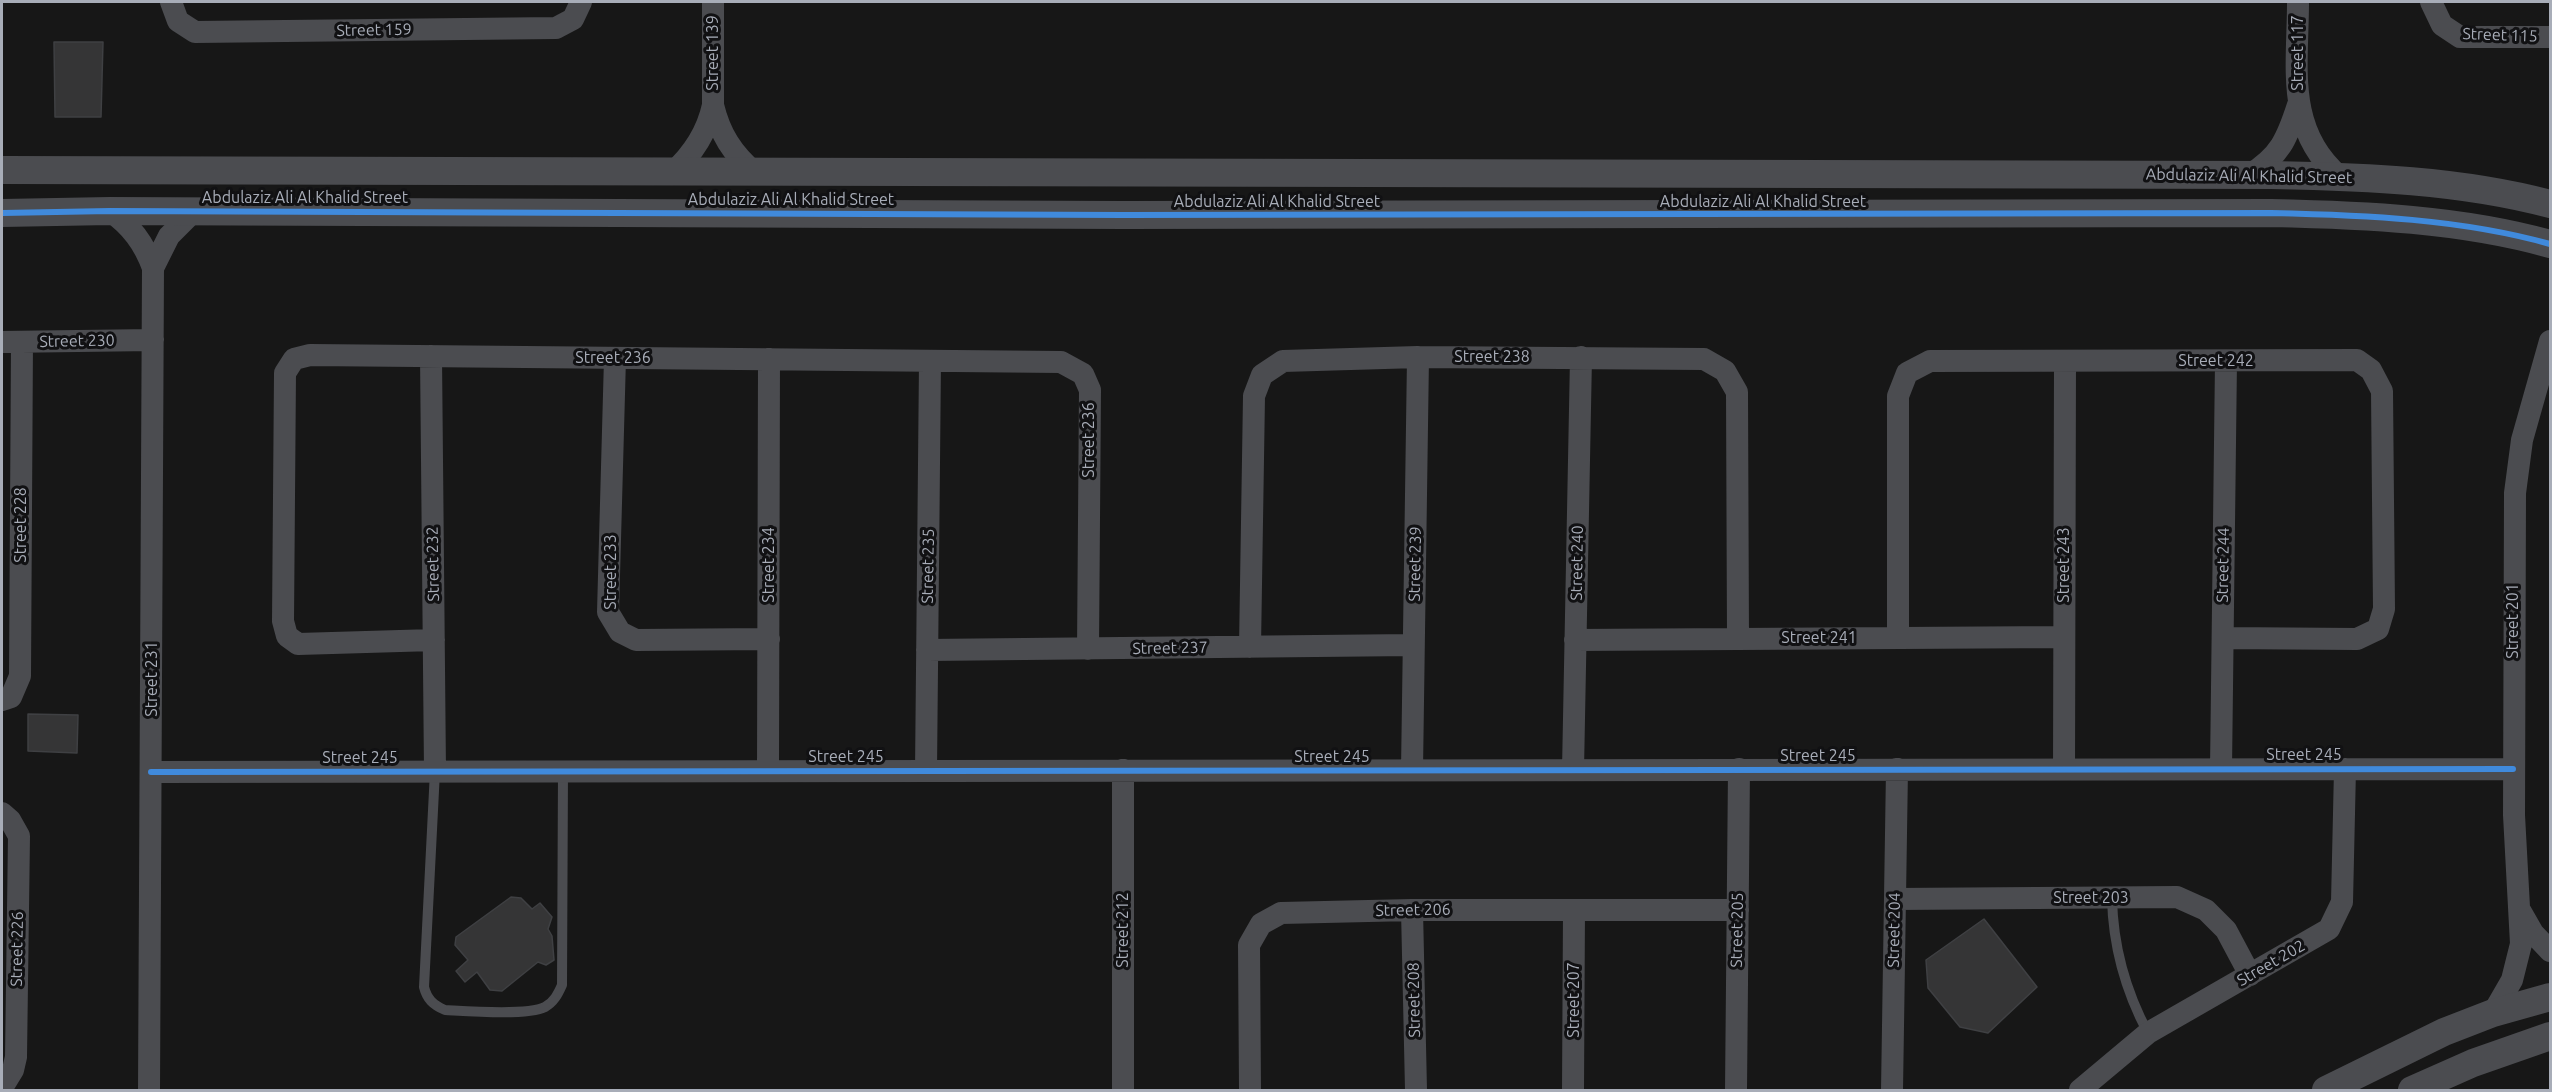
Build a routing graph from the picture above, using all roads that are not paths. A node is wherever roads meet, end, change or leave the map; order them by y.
1 (171, 2) edge
2 (581, 2) edge
3 (713, 2) edge
4 (2298, 2) edge
5 (2431, 2) edge
6 (2550, 37) edge
7 (713, 105) junction
8 (2298, 105) junction
9 (2, 170) edge
10 (415, 172) junction
11 (453, 172) junction
12 (1313, 172) junction
13 (672, 173) junction
14 (755, 173) junction
15 (1977, 175) junction
16 (2249, 175) junction
17 (2339, 176) junction
18 (2550, 204) edge
19 (110, 211) junction
20 (194, 211) junction
21 (416, 212) junction
22 (2, 213) edge
23 (452, 213) junction
24 (1124, 215) junction
25 (1801, 216) junction
26 (2547, 248) edge
27 (153, 267) junction
28 (153, 340) junction
29 (2550, 341) edge
30 (12, 342) edge
31 (431, 356) junction
32 (1418, 357) junction
33 (1581, 357) junction
34 (615, 358) junction
35 (769, 359) junction
36 (930, 360) junction
37 (2065, 361) junction
38 (2226, 361) junction
39 (2063, 637) junction
40 (1898, 638) junction
41 (2223, 638) junction
42 (434, 639) junction
43 (770, 639) junction
44 (1738, 639) junction
45 (1575, 640) junction
46 (1413, 645) junction
47 (1251, 647) junction
48 (1088, 649) junction
49 (927, 650) junction
50 (2, 700) edge
51 (1739, 769) junction
52 (2064, 769) junction
53 (2221, 769) junction
54 (2345, 769) junction
55 (2513, 769) junction
56 (1123, 770) junction
57 (1412, 770) junction
58 (1573, 770) junction
59 (1897, 770) junction
60 (435, 771) junction
61 (563, 771) junction
62 (768, 771) junction
63 (926, 771) junction
64 (151, 772) junction
65 (2, 813) edge
66 (2112, 898) junction
67 (1895, 899) junction
68 (2519, 907) junction
69 (1738, 909) junction
70 (1412, 910) junction
71 (1574, 910) junction
72 (2550, 951) edge
73 (2250, 975) junction
74 (2550, 997) edge
75 (2493, 1014) junction
76 (2148, 1033) junction
77 (2550, 1035) edge
78 (2, 1088) edge
79 (149, 1090) edge
80 (1123, 1090) edge
81 (1250, 1090) edge
82 (1416, 1090) edge
83 (1573, 1090) edge
84 (1736, 1090) edge
85 (1892, 1090) edge
86 (2080, 1090) edge
87 (2326, 1090) edge
88 (2412, 1090) edge

1 - 2 street, Street 159
3 - 7 street, Street 139
4 - 8 street, Street 117
5 - 6 street, Street 115
7 - 13 street, Street 139
7 - 14 street, Street 139
8 - 16 street, Street 117
8 - 17 street, Street 117
9 - 10 street, Abdulaziz Ali Al Khalid Street
10 - 11 street, Abdulaziz Ali Al Khalid Street
10 - 21 street
11 - 13 street, Abdulaziz Ali Al Khalid Street
11 - 23 street
12 - 14 street, Abdulaziz Ali Al Khalid Street
12 - 15 street, Abdulaziz Ali Al Khalid Street
12 - 24 street
13 - 14 street, Abdulaziz Ali Al Khalid Street
15 - 16 street, Abdulaziz Ali Al Khalid Street
15 - 25 street
16 - 17 street, Abdulaziz Ali Al Khalid Street
17 - 18 street, Abdulaziz Ali Al Khalid Street
19 - 20 street, Abdulaziz Ali Al Khalid Street
19 - 22 street, Abdulaziz Ali Al Khalid Street
19 - 27 street, Street 231
20 - 21 street, Abdulaziz Ali Al Khalid Street
20 - 27 street, Street 231
21 - 23 street, Abdulaziz Ali Al Khalid Street
23 - 24 street, Abdulaziz Ali Al Khalid Street
24 - 25 street, Abdulaziz Ali Al Khalid Street
25 - 26 street, Abdulaziz Ali Al Khalid Street
27 - 28 street, Street 231
28 - 30 street, Street 230
28 - 64 street, Street 231
29 - 55 street, Street 201
30 - 50 street, Street 228
31 - 34 street, Street 236
31 - 42 street, Street 232
31 - 42 street, Street 236
32 - 33 street, Street 238
32 - 46 street, Street 239
32 - 47 street, Street 238
33 - 44 street, Street 238
33 - 45 street, Street 240
34 - 35 street, Street 236
34 - 43 street, Street 233
35 - 36 street, Street 236
35 - 43 street, Street 234
36 - 48 street, Street 236
36 - 49 street, Street 235
37 - 38 street, Street 242
37 - 39 street, Street 243
37 - 40 street, Street 242
38 - 41 street, Street 244
38 - 41 street, Street 242
39 - 40 street, Street 241
39 - 52 street, Street 243
40 - 44 street, Street 241
41 - 53 street, Street 244
42 - 60 street, Street 232
43 - 62 street, Street 234
44 - 45 street, Street 241
45 - 58 street, Street 240
46 - 47 street, Street 237
46 - 57 street, Street 239
47 - 48 street, Street 237
48 - 49 street, Street 237
49 - 63 street, Street 235
51 - 58 street, Street 245
51 - 59 street, Street 245
51 - 69 street, Street 205
52 - 53 street, Street 245
52 - 59 street, Street 245
53 - 54 street, Street 245
54 - 55 street, Street 245
54 - 73 street, Street 202
55 - 68 street, Street 201
56 - 57 street, Street 245
56 - 63 street, Street 245
56 - 80 street, Street 212
57 - 58 street, Street 245
59 - 67 street, Street 204
60 - 61 street, Street 245
60 - 61 lane
60 - 64 street, Street 245
61 - 62 street, Street 245
62 - 63 street, Street 245
64 - 79 street, Street 231
65 - 78 street, Street 226
66 - 67 street, Street 203
66 - 73 street, Street 203
66 - 76 lane
67 - 85 street, Street 204
68 - 72 street, Street 201
68 - 75 street, Street 201
69 - 71 street, Street 206
69 - 84 street, Street 205
70 - 71 street, Street 206
70 - 81 street, Street 206
70 - 82 street, Street 208
71 - 83 street, Street 207
73 - 76 street, Street 202
74 - 75 street
75 - 87 street
76 - 86 street, Street 202
77 - 88 street

